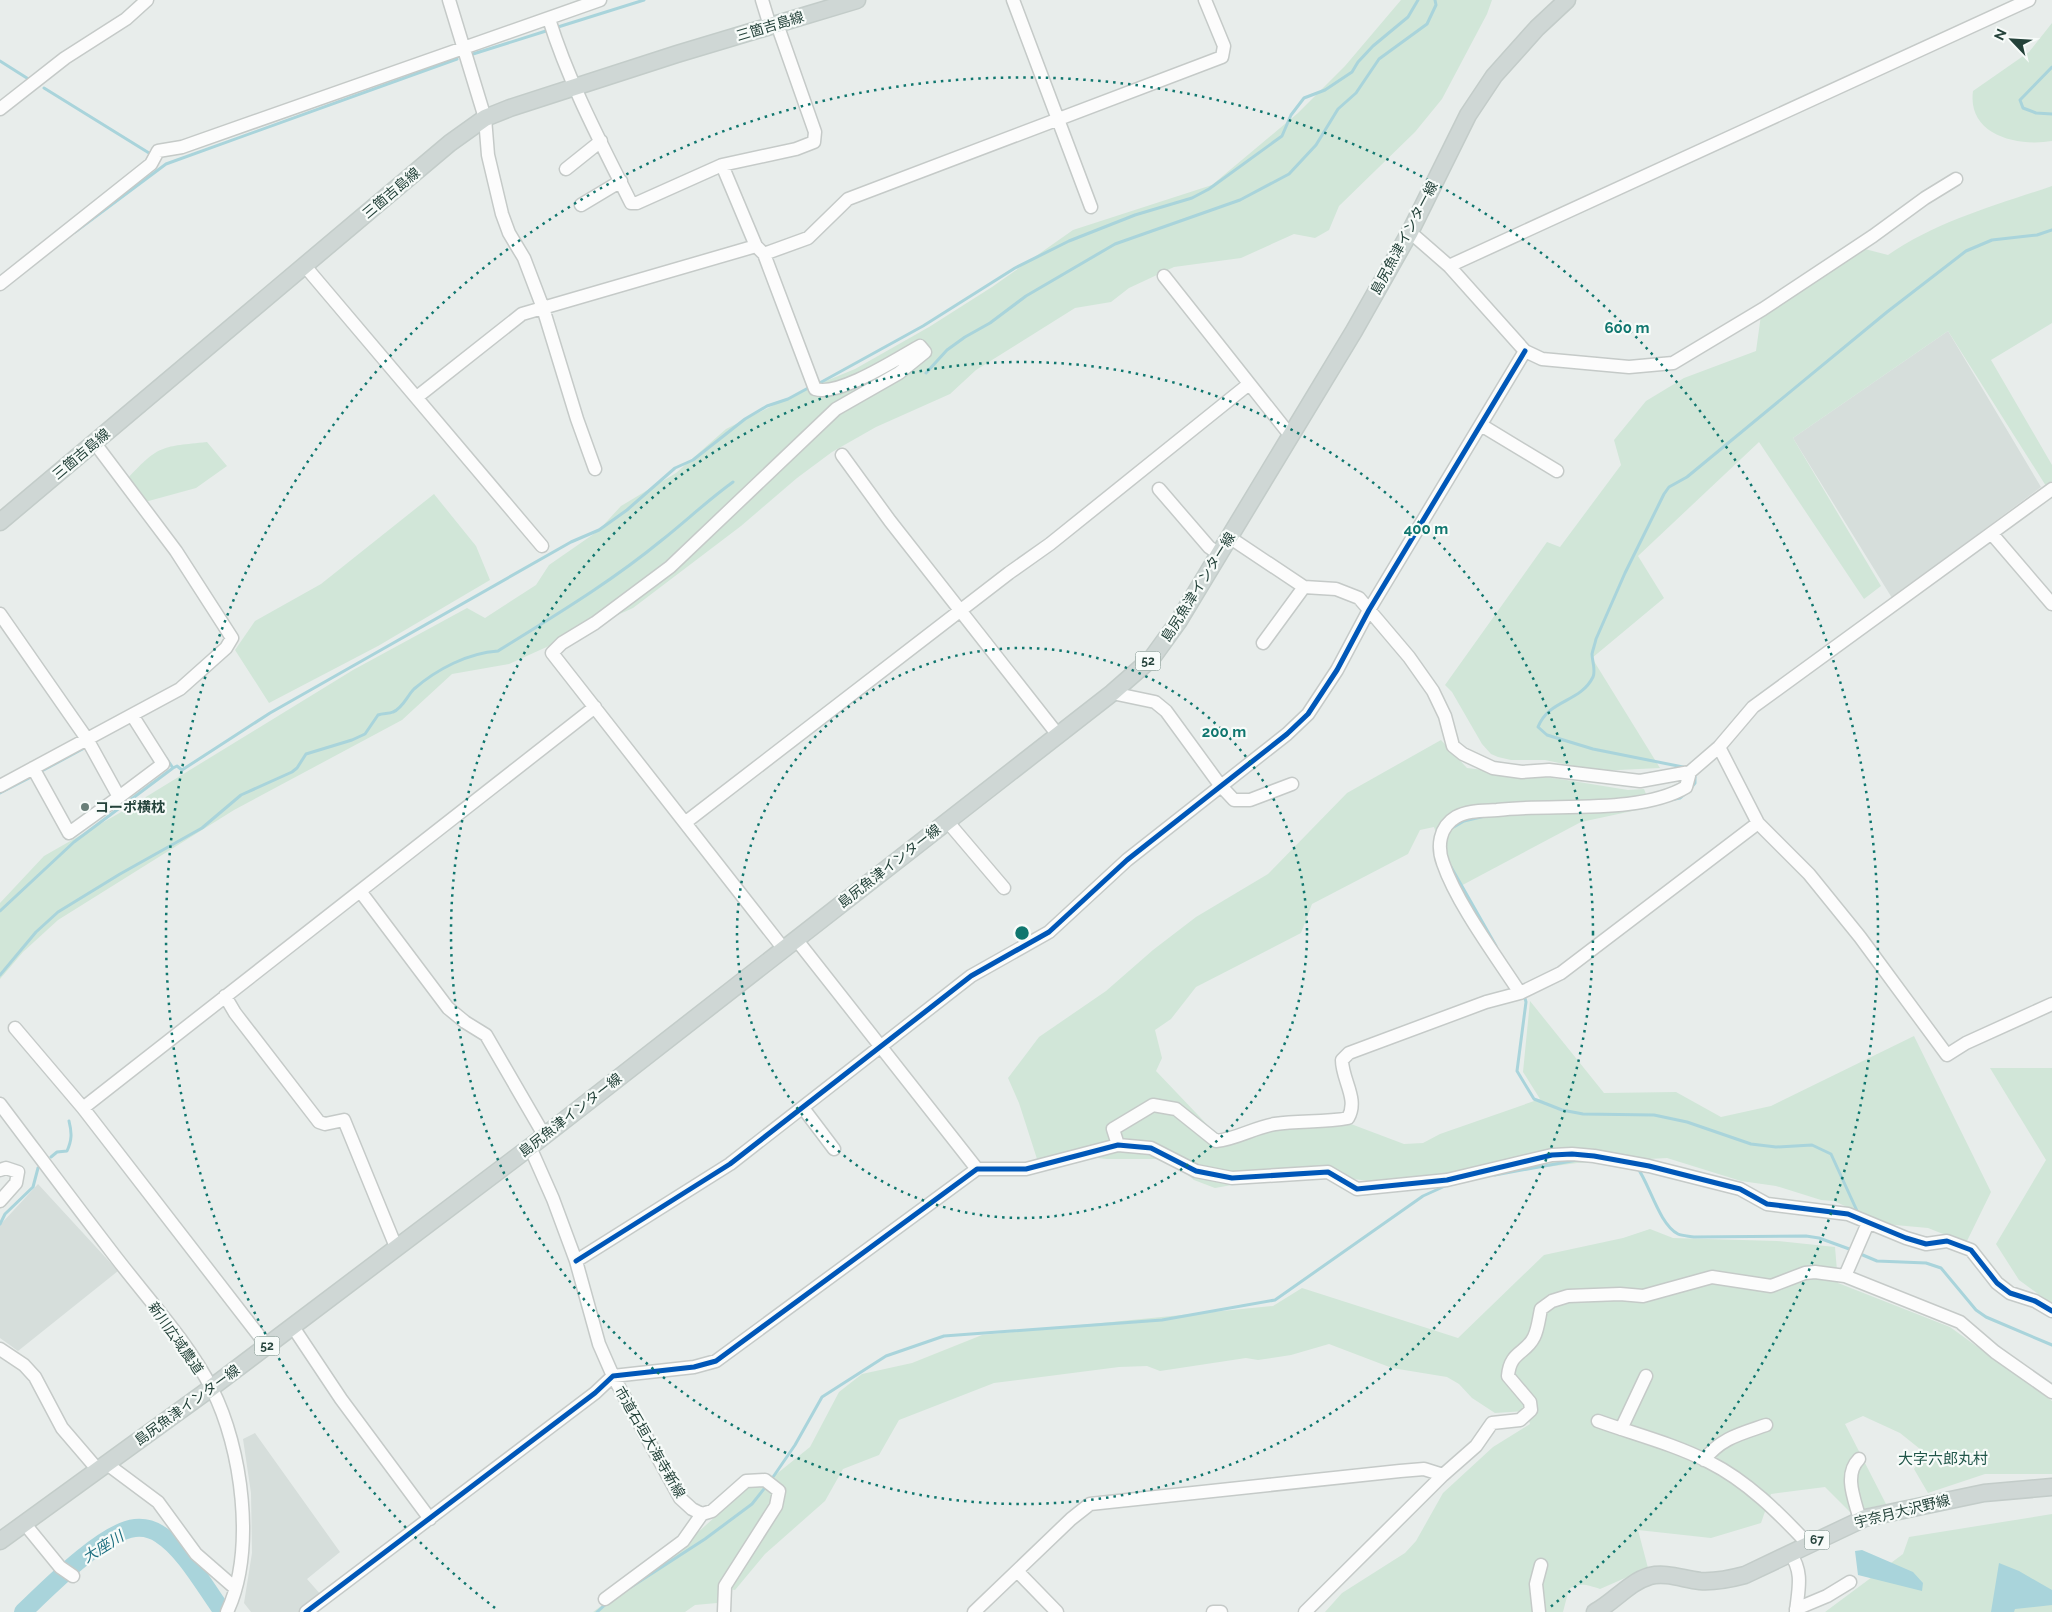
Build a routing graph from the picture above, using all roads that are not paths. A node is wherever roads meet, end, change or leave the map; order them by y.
1 (147, 0) edge
2 (449, 0) edge
3 (600, 0) edge
4 (762, 0) edge
5 (857, 0) edge
6 (1013, 0) edge
7 (1205, 0) edge
8 (1568, 0) edge
9 (2029, 0) edge
10 (549, 19) junction
11 (773, 25) junction
12 (463, 48) junction
13 (574, 86) junction
14 (0, 109) edge
15 (486, 118) junction
16 (1058, 118) junction
17 (600, 141) junction
18 (722, 164) junction
19 (566, 169) dead end
20 (1956, 179) dead end
21 (620, 181) junction
22 (581, 206) dead end
23 (1091, 207) dead end
24 (1410, 232) junction
25 (760, 250) junction
26 (304, 266) junction
27 (1449, 266) junction
28 (1164, 276) dead end
29 (0, 284) edge
30 (543, 308) junction
31 (1526, 351) junction
32 (1249, 384) junction
33 (417, 398) junction
34 (1481, 425) junction
35 (1290, 435) junction
36 (94, 442) junction
37 (842, 455) dead end
38 (595, 468) dead end
39 (1557, 471) dead end
40 (2052, 488) edge
41 (1159, 489) dead end
42 (0, 522) edge
43 (1992, 534) junction
44 (1229, 537) junction
45 (542, 546) dead end
46 (1219, 554) junction
47 (1304, 587) junction
48 (2052, 604) edge
49 (962, 609) junction
50 (1368, 610) junction
51 (0, 614) edge
52 (1263, 643) dead end
53 (1112, 693) junction
54 (594, 707) junction
55 (134, 719) junction
56 (1058, 735) junction
57 (88, 742) junction
58 (1719, 747) junction
59 (35, 771) junction
60 (1690, 772) junction
61 (1292, 784) dead end
62 (1220, 785) junction
63 (0, 786) edge
64 (119, 797) junction
65 (947, 821) junction
66 (686, 822) junction
67 (1758, 822) junction
68 (1004, 888) dead end
69 (360, 891) junction
70 (796, 938) junction
71 (782, 948) junction
72 (1520, 993) junction
73 (225, 996) junction
74 (2052, 1004) edge
75 (15, 1028) dead end
76 (881, 1046) junction
77 (0, 1104) edge
78 (83, 1108) junction
79 (803, 1108) junction
80 (544, 1135) junction
81 (1118, 1145) junction
82 (530, 1147) junction
83 (834, 1149) dead end
84 (977, 1169) junction
85 (0, 1170) edge
86 (0, 1202) edge
87 (1868, 1222) junction
88 (396, 1247) junction
89 (576, 1262) junction
90 (1845, 1276) junction
91 (2052, 1311) edge
92 (293, 1326) junction
93 (267, 1346) junction
94 (0, 1349) edge
95 (613, 1376) junction
96 (1646, 1376) dead end
97 (211, 1388) junction
98 (2052, 1392) edge
99 (1598, 1421) dead end
100 (1766, 1425) dead end
101 (1620, 1429) junction
102 (1859, 1459) dead end
103 (1704, 1460) junction
104 (102, 1467) junction
105 (1442, 1475) junction
106 (2052, 1487) edge
107 (702, 1514) junction
108 (430, 1520) junction
109 (1860, 1520) junction
110 (24, 1523) junction
111 (0, 1541) edge
112 (1808, 1544) junction
113 (1790, 1553) junction
114 (1541, 1565) dead end
115 (1017, 1571) junction
116 (73, 1576) dead end
117 (1850, 1582) dead end
118 (235, 1588) junction
119 (605, 1599) dead end
120 (229, 1608) edge
121 (1796, 1611) edge
122 (306, 1612) edge
123 (724, 1612) edge
124 (974, 1612) edge
125 (1057, 1612) edge
126 (1213, 1612) edge
127 (1221, 1612) edge
128 (1305, 1612) edge
129 (1539, 1612) edge
130 (1595, 1612) edge

1 - 14 street
2 - 12 street
3 - 10 street
4 - 11 street
5 - 11 main road, 三箇吉島線
6 - 16 street
7 - 16 street
8 - 24 main road, 島尻魚津インター線 / 52
9 - 27 street
10 - 12 street
10 - 13 street
11 - 13 main road, 三箇吉島線
11 - 18 street
12 - 15 street
12 - 29 street
13 - 15 main road, 三箇吉島線
13 - 17 street
15 - 26 main road, 三箇吉島線
15 - 30 street
16 - 23 street
16 - 25 street
17 - 19 street
17 - 21 street
18 - 21 street
18 - 25 street
20 - 31 street
21 - 22 street
24 - 27 street
24 - 35 main road, 島尻魚津インター線 / 52
25 - 30 street
25 - 54 street
26 - 33 street
26 - 36 main road, 三箇吉島線
27 - 31 street
28 - 32 street
30 - 33 street
30 - 38 street
31 - 34 street
32 - 35 street
32 - 49 street
33 - 45 street
34 - 39 street
34 - 50 street
35 - 44 main road, 島尻魚津インター線 / 52
36 - 42 main road, 三箇吉島線
36 - 55 street
37 - 49 street
40 - 43 street
41 - 46 street
43 - 48 street
43 - 58 street
44 - 46 main road, 島尻魚津インター線 / 52
44 - 47 street
46 - 53 main road, 島尻魚津インター線 / 52
47 - 50 street
47 - 52 street
49 - 56 street
49 - 66 street
50 - 60 street
50 - 62 street
51 - 57 street
53 - 56 main road, 島尻魚津インター線 / 52
53 - 62 street
54 - 66 street
54 - 69 street
55 - 57 street
55 - 64 street
56 - 65 main road, 島尻魚津インター線 / 52
57 - 59 street
57 - 64 street
58 - 60 street
58 - 67 street
59 - 63 street
59 - 64 street
60 - 72 street
61 - 62 street
62 - 76 street
65 - 68 street
65 - 70 main road, 島尻魚津インター線 / 52
66 - 71 street
67 - 72 street
67 - 74 street
69 - 73 street
69 - 80 street
70 - 71 main road, 島尻魚津インター線 / 52
70 - 76 street
71 - 80 main road, 島尻魚津インター線 / 52
72 - 81 street
73 - 78 street
73 - 88 street
75 - 78 street
76 - 79 street
76 - 84 street
77 - 97 street, 新川広域農道
78 - 93 street
79 - 83 street
79 - 89 street
80 - 82 main road, 島尻魚津インター線 / 52
81 - 84 street
81 - 87 street
82 - 88 main road, 島尻魚津インター線 / 52
82 - 89 street, 市道石垣大海寺新線
84 - 95 street
85 - 86 street
87 - 90 street
87 - 91 street
88 - 92 main road, 島尻魚津インター線 / 52
89 - 95 street, 市道石垣大海寺新線
90 - 98 street
90 - 105 street
92 - 93 main road, 島尻魚津インター線 / 52
92 - 108 street
93 - 97 main road, 島尻魚津インター線 / 52
94 - 104 street
95 - 107 street, 市道石垣大海寺新線
95 - 108 street
96 - 101 street
97 - 104 main road, 島尻魚津インター線 / 52
97 - 118 street, 新川広域農道
99 - 101 street
100 - 103 street
101 - 103 street
102 - 109 street
103 - 112 street
104 - 110 main road, 島尻魚津インター線 / 52
104 - 118 street
105 - 115 street
105 - 128 street
106 - 109 main road, 宇奈月大沢野線 / 67
107 - 119 street
107 - 123 street
108 - 122 street
109 - 112 main road, 宇奈月大沢野線 / 67
110 - 111 main road, 島尻魚津インター線 / 52
110 - 116 street
112 - 113 main road, 宇奈月大沢野線 / 67
113 - 121 street
113 - 130 main road, 宇奈月大沢野線 / 67
114 - 129 street
115 - 124 street
115 - 125 street
117 - 121 street
118 - 120 street, 新川広域農道
126 - 127 street

